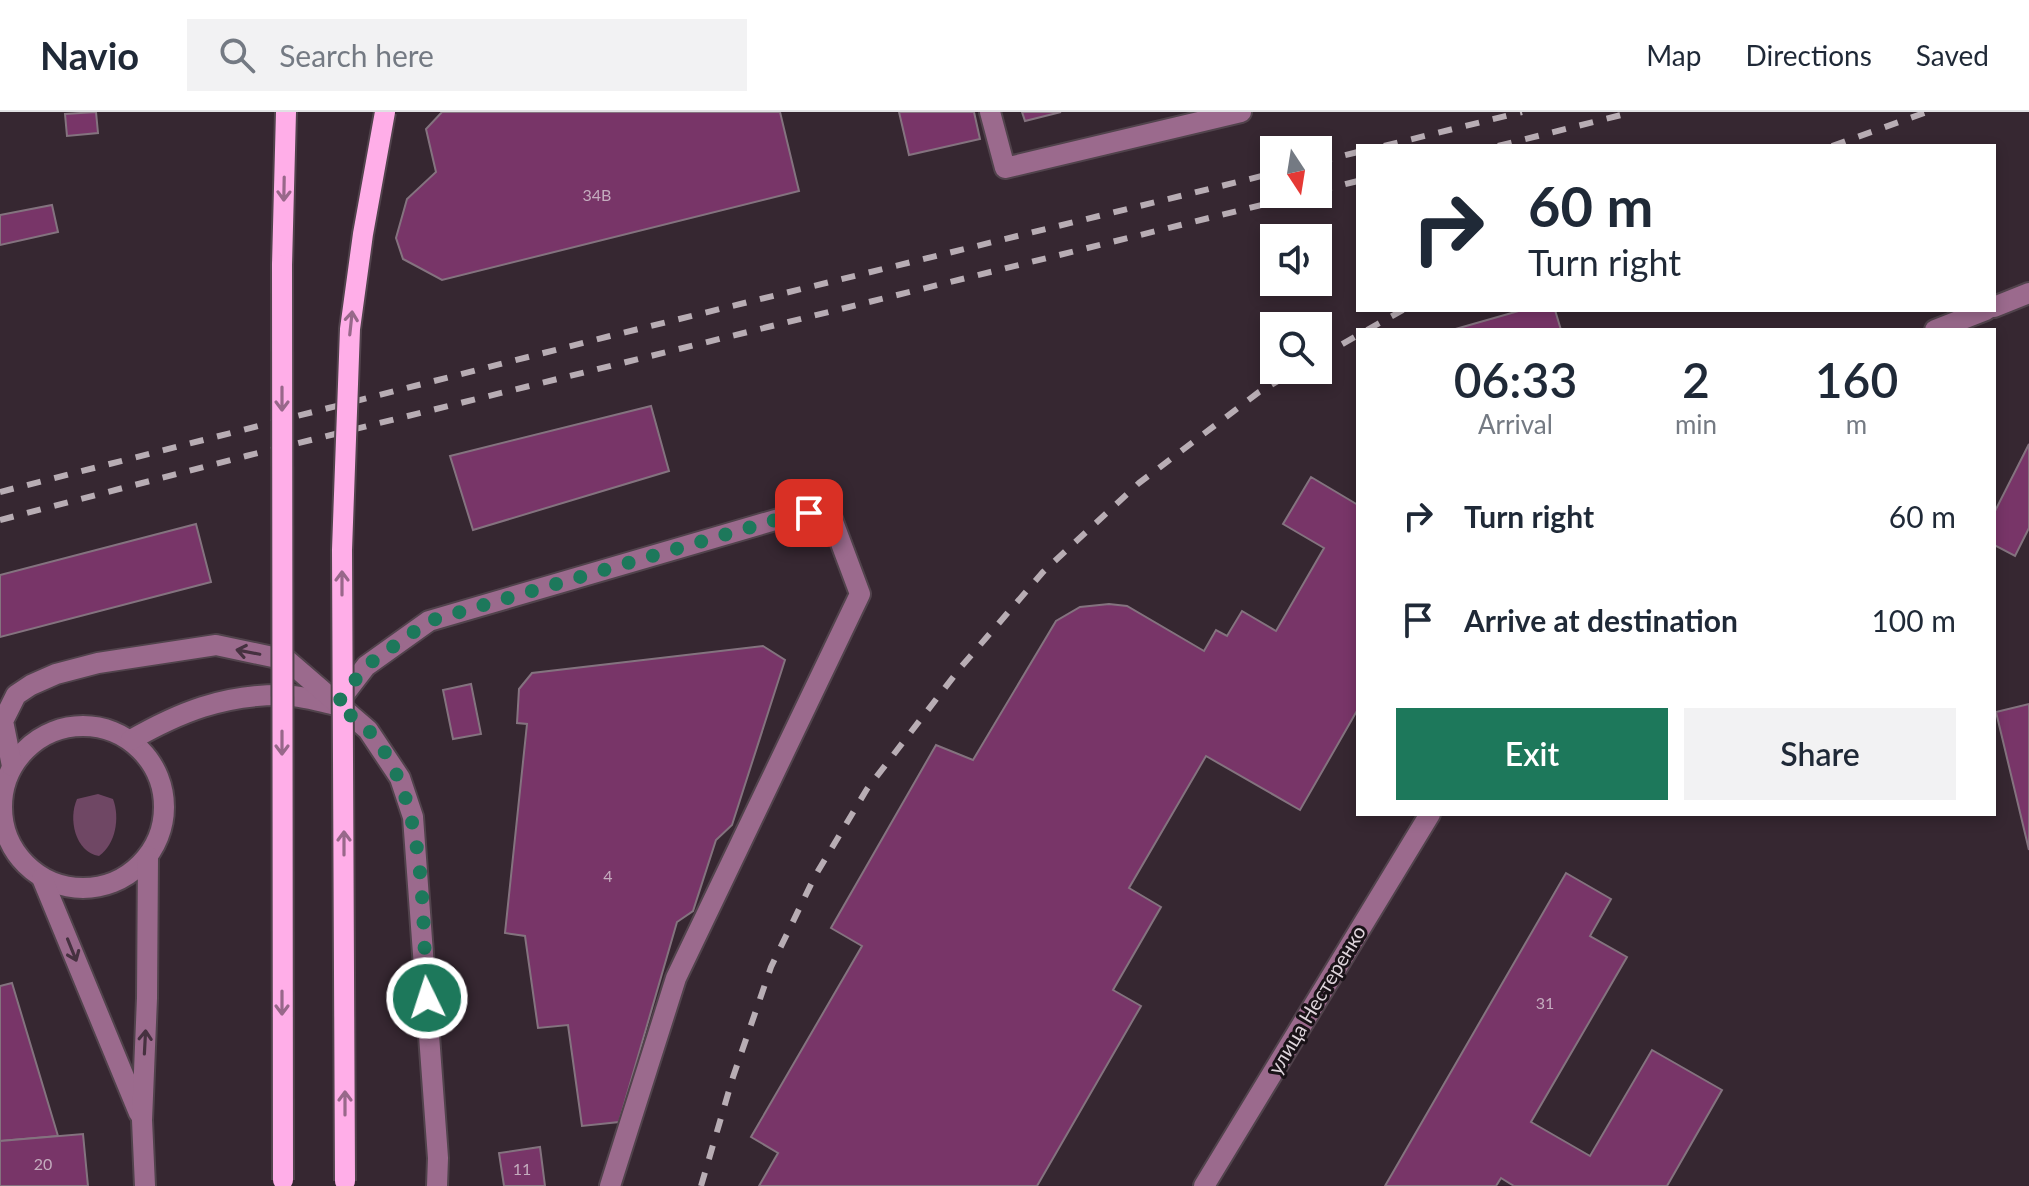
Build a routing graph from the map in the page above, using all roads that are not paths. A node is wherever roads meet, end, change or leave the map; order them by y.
1 (286, 112) edge
2 (385, 112) edge
3 (990, 112) edge
4 (1241, 112) edge
5 (2029, 293) edge
6 (1996, 306) edge
7 (1981, 312) edge
8 (1940, 328) edge
9 (336, 705) junction
10 (131, 740) junction
11 (6, 766) edge
12 (1429, 816) edge
13 (148, 856) junction
14 (42, 878) junction
15 (142, 1120) junction
16 (283, 1183) edge
17 (345, 1184) edge
18 (145, 1186) edge
19 (437, 1186) edge
20 (610, 1186) edge
21 (1204, 1186) edge

1 -> 16 main road, bridge
17 -> 2 main road, bridge
3 - 4 street
5 - 6 street
7 - 8 street
9 - 10 street
9 -> 11 street
9 - 19 street
9 - 20 street
10 - 11 street
10 - 13 street
11 - 14 street
12 - 21 street, улица Нестеренко
13 - 14 street
15 -> 13 street
14 -> 15 street
15 - 18 street

